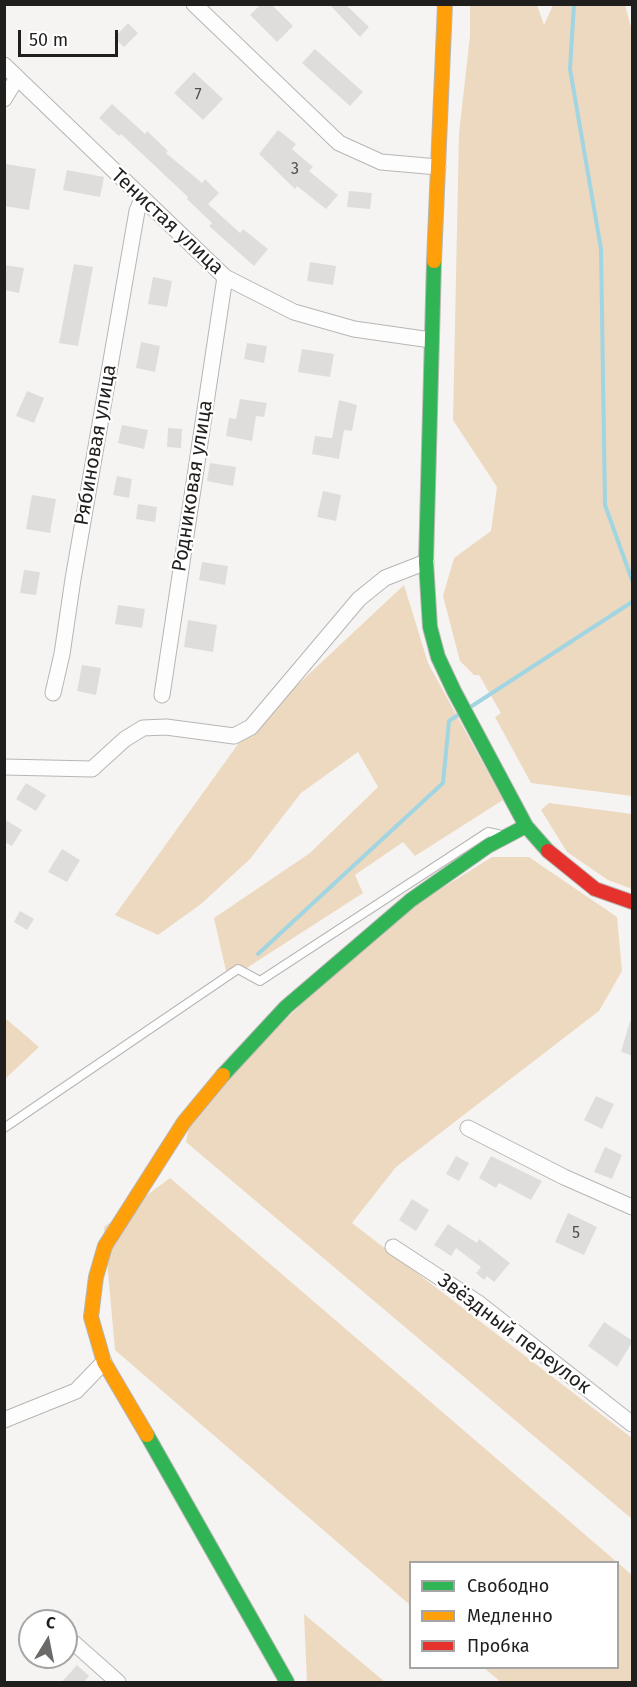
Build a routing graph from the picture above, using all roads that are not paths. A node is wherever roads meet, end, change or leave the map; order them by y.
1 (194, 4) edge
2 (445, 4) edge
3 (4, 65) edge
4 (17, 78) junction
5 (4, 99) edge
6 (438, 167) junction
7 (142, 199) junction
8 (225, 277) junction
9 (431, 340) junction
10 (426, 562) junction
11 (53, 693) dead end
12 (162, 695) dead end
13 (4, 767) edge
14 (526, 826) junction
15 (505, 836) junction
16 (633, 902) edge
17 (4, 1128) edge
18 (468, 1128) dead end
19 (633, 1207) edge
20 (393, 1247) dead end
21 (104, 1362) junction
22 (4, 1420) edge
23 (633, 1424) edge
24 (78, 1648) edge
25 (118, 1683) edge
26 (287, 1683) edge

1 - 6 street
2 - 6 street
3 - 4 street, Тенистая улица
4 - 5 street
4 - 7 street, Тенистая улица
6 - 9 street
7 - 8 street, Тенистая улица
7 - 11 street, Рябиновая улица
8 - 9 street, Тенистая улица
8 - 12 street, Родниковая улица
9 - 10 street
10 - 13 street
10 - 14 street
14 - 15 street
14 - 16 street
15 - 17 lane
15 - 21 street
18 - 19 street
20 - 23 street, Звёздный переулок
21 - 22 street
21 - 26 street
24 - 25 street

